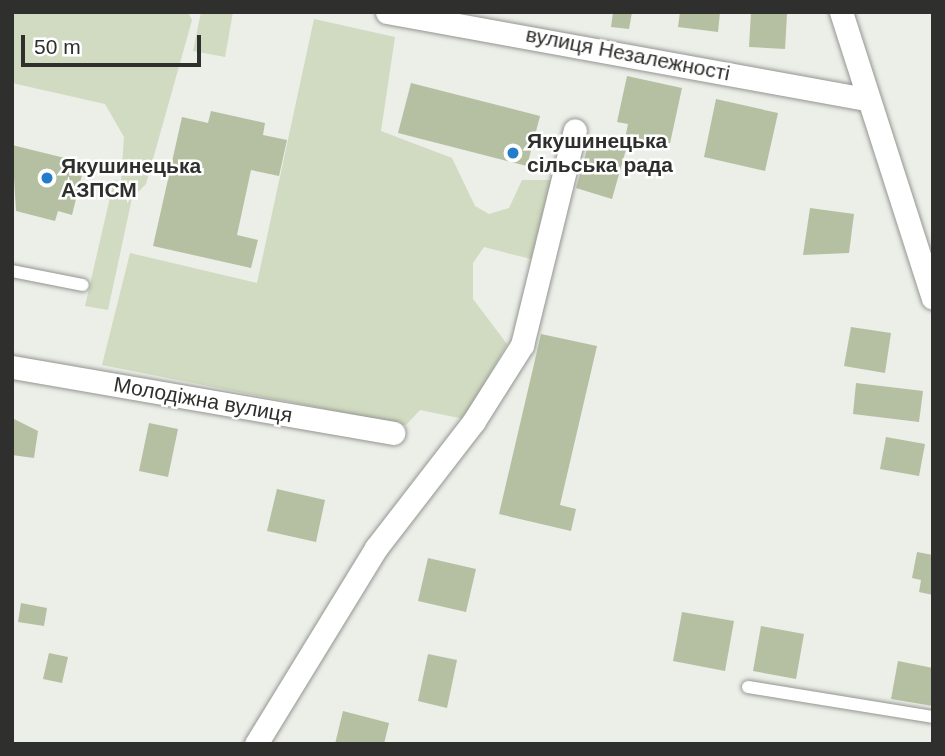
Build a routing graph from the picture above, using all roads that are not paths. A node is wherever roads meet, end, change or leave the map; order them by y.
1 (387, 12) edge
2 (841, 12) edge
3 (868, 99) junction
4 (575, 130) dead end
5 (12, 271) edge
6 (83, 285) dead end
7 (933, 298) edge
8 (12, 367) edge
9 (393, 433) dead end
10 (748, 687) dead end
11 (933, 717) edge
12 (256, 744) edge

1 - 3 street, вулиця Незалежності
2 - 3 street
3 - 7 street
4 - 12 street
5 - 6 lane
8 - 9 street, Молодіжна вулиця
10 - 11 lane

